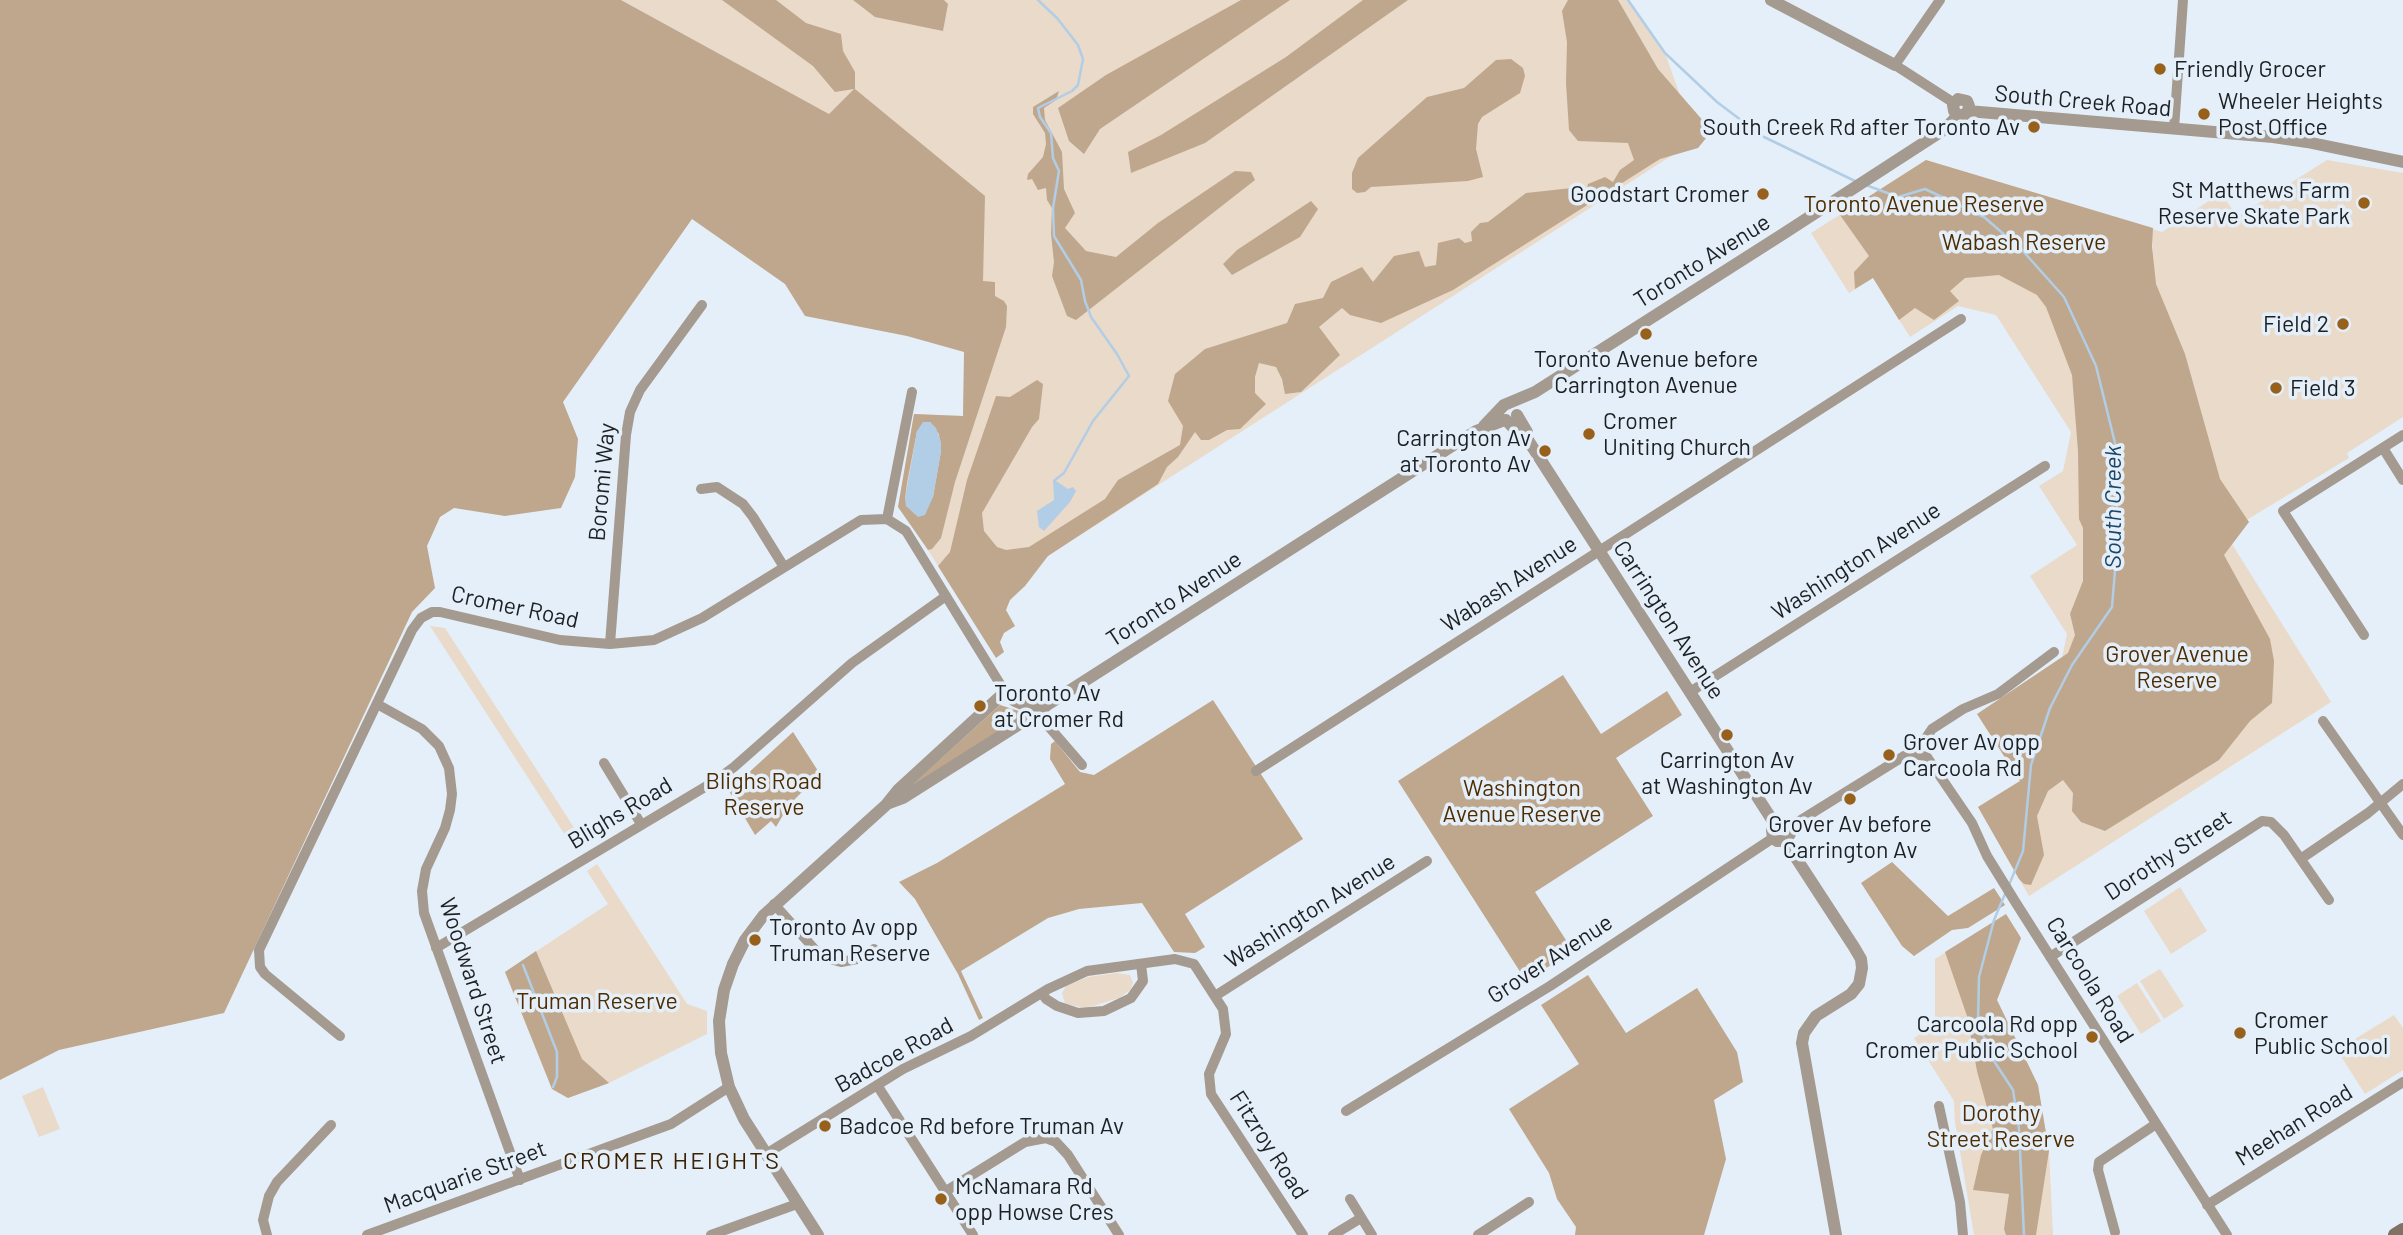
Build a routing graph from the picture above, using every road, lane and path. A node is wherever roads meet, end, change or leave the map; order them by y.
1 (1772, 0) edge
2 (1940, 0) edge
3 (2183, 0) edge
4 (1895, 65) junction
5 (1960, 110) junction
6 (2174, 129) junction
7 (2403, 162) edge
8 (702, 305) dead end
9 (1961, 319) dead end
10 (912, 392) dead end
11 (1509, 414) junction
12 (2403, 435) edge
13 (2383, 448) junction
14 (2045, 466) dead end
15 (719, 474) dead end
16 (2403, 480) edge
17 (717, 487) junction
18 (701, 489) dead end
19 (887, 519) junction
20 (1600, 551) junction
21 (784, 567) junction
22 (946, 596) junction
23 (2364, 635) dead end
24 (610, 644) junction
25 (2054, 652) dead end
26 (1005, 692) junction
27 (1690, 692) junction
28 (377, 704) junction
29 (1042, 709) junction
30 (2323, 721) dead end
31 (1916, 754) junction
32 (604, 763) dead end
33 (1082, 765) dead end
34 (1256, 771) dead end
35 (2403, 784) edge
36 (2381, 801) junction
37 (886, 804) junction
38 (641, 824) junction
39 (1780, 833) junction
40 (2403, 835) edge
41 (2302, 858) junction
42 (1427, 861) dead end
43 (2329, 900) dead end
44 (774, 904) junction
45 (436, 948) junction
46 (874, 949) dead end
47 (2050, 957) junction
48 (1141, 964) junction
49 (1194, 964) joint
50 (1042, 993) junction
51 (1215, 996) junction
52 (340, 1037) dead end
53 (2403, 1082) edge
54 (877, 1085) junction
55 (729, 1087) junction
56 (1939, 1106) dead end
57 (1346, 1111) dead end
58 (2156, 1124) junction
59 (331, 1125) dead end
60 (766, 1154) junction
61 (520, 1180) junction
62 (946, 1191) junction
63 (1350, 1199) dead end
64 (1528, 1202) dead end
65 (797, 1203) junction
66 (2207, 1205) junction
67 (1361, 1218) junction
68 (2403, 1230) edge
69 (2115, 1232) dead end
70 (267, 1235) edge
71 (366, 1235) edge
72 (711, 1235) edge
73 (818, 1235) edge
74 (973, 1235) edge
75 (1119, 1235) edge
76 (1303, 1235) edge
77 (1333, 1235) edge
78 (1372, 1235) edge
79 (1478, 1235) edge
80 (1836, 1235) edge
81 (1963, 1235) edge
82 (2227, 1235) edge
83 (2395, 1235) edge

1 - 4 street, South Creek Road
2 - 4 street
3 - 6 street
4 - 5 street, South Creek Road
5 - 6 street, South Creek Road
5 - 11 street, Toronto Avenue
6 - 7 street, South Creek Road
8 - 24 street, Boromi Way
9 - 20 street, Wabash Avenue
10 - 19 street
11 - 20 street, Carrington Avenue
11 - 29 street, Toronto Avenue
12 - 13 street
13 - 16 street
13 - 23 street
14 - 27 street, Washington Avenue
15 - 17 street
17 - 18 street
17 - 21 street
19 - 21 street, Cromer Road
19 - 22 street
20 - 27 street, Carrington Avenue
20 - 34 street, Wabash Avenue
21 - 24 street, Cromer Road
22 - 26 street
22 - 38 street, Blighs Road
24 - 28 street, Cromer Road
25 - 31 street, Grover Avenue
26 - 29 street
26 - 37 street, Toronto Avenue
27 - 39 street, Carrington Avenue
28 - 45 street, Woodward Street
28 - 52 street, Cromer Road
29 - 33 street
29 - 37 street, Toronto Avenue
30 - 36 street
31 - 39 street, Grover Avenue
31 - 47 street, Carcoola Road
32 - 38 street
35 - 36 street
36 - 40 street
36 - 41 street
37 - 44 street, Toronto Avenue
38 - 45 street, Blighs Road
39 - 57 street, Grover Avenue
39 - 80 street, Carrington Avenue
41 - 43 street
41 - 47 street, Dorothy Street
42 - 51 street, Washington Avenue
44 - 46 street
44 - 55 street, Toronto Avenue
45 - 61 street, Woodward Street
47 - 58 street, Carcoola Road
48 - 49 street, Badcoe Road
48 - 50 street, Badcoe Road
48 - 50 street
49 - 51 street, Fitzroy Road
50 - 54 street, Badcoe Road
51 - 76 street, Fitzroy Road
53 - 66 street, Meehan Road
54 - 60 street, Badcoe Road
54 - 62 street
55 - 60 street, Toronto Avenue
55 - 61 street, Macquarie Street
56 - 81 street
58 - 66 street, Carcoola Road
58 - 69 street
59 - 70 street
60 - 65 street, Toronto Avenue
61 - 71 street, Macquarie Street
62 - 74 street
62 - 75 street
63 - 67 street
64 - 79 street
65 - 72 street
65 - 73 street, Toronto Avenue
66 - 82 street, Carcoola Road
67 - 77 street
67 - 78 street
68 - 83 main road

